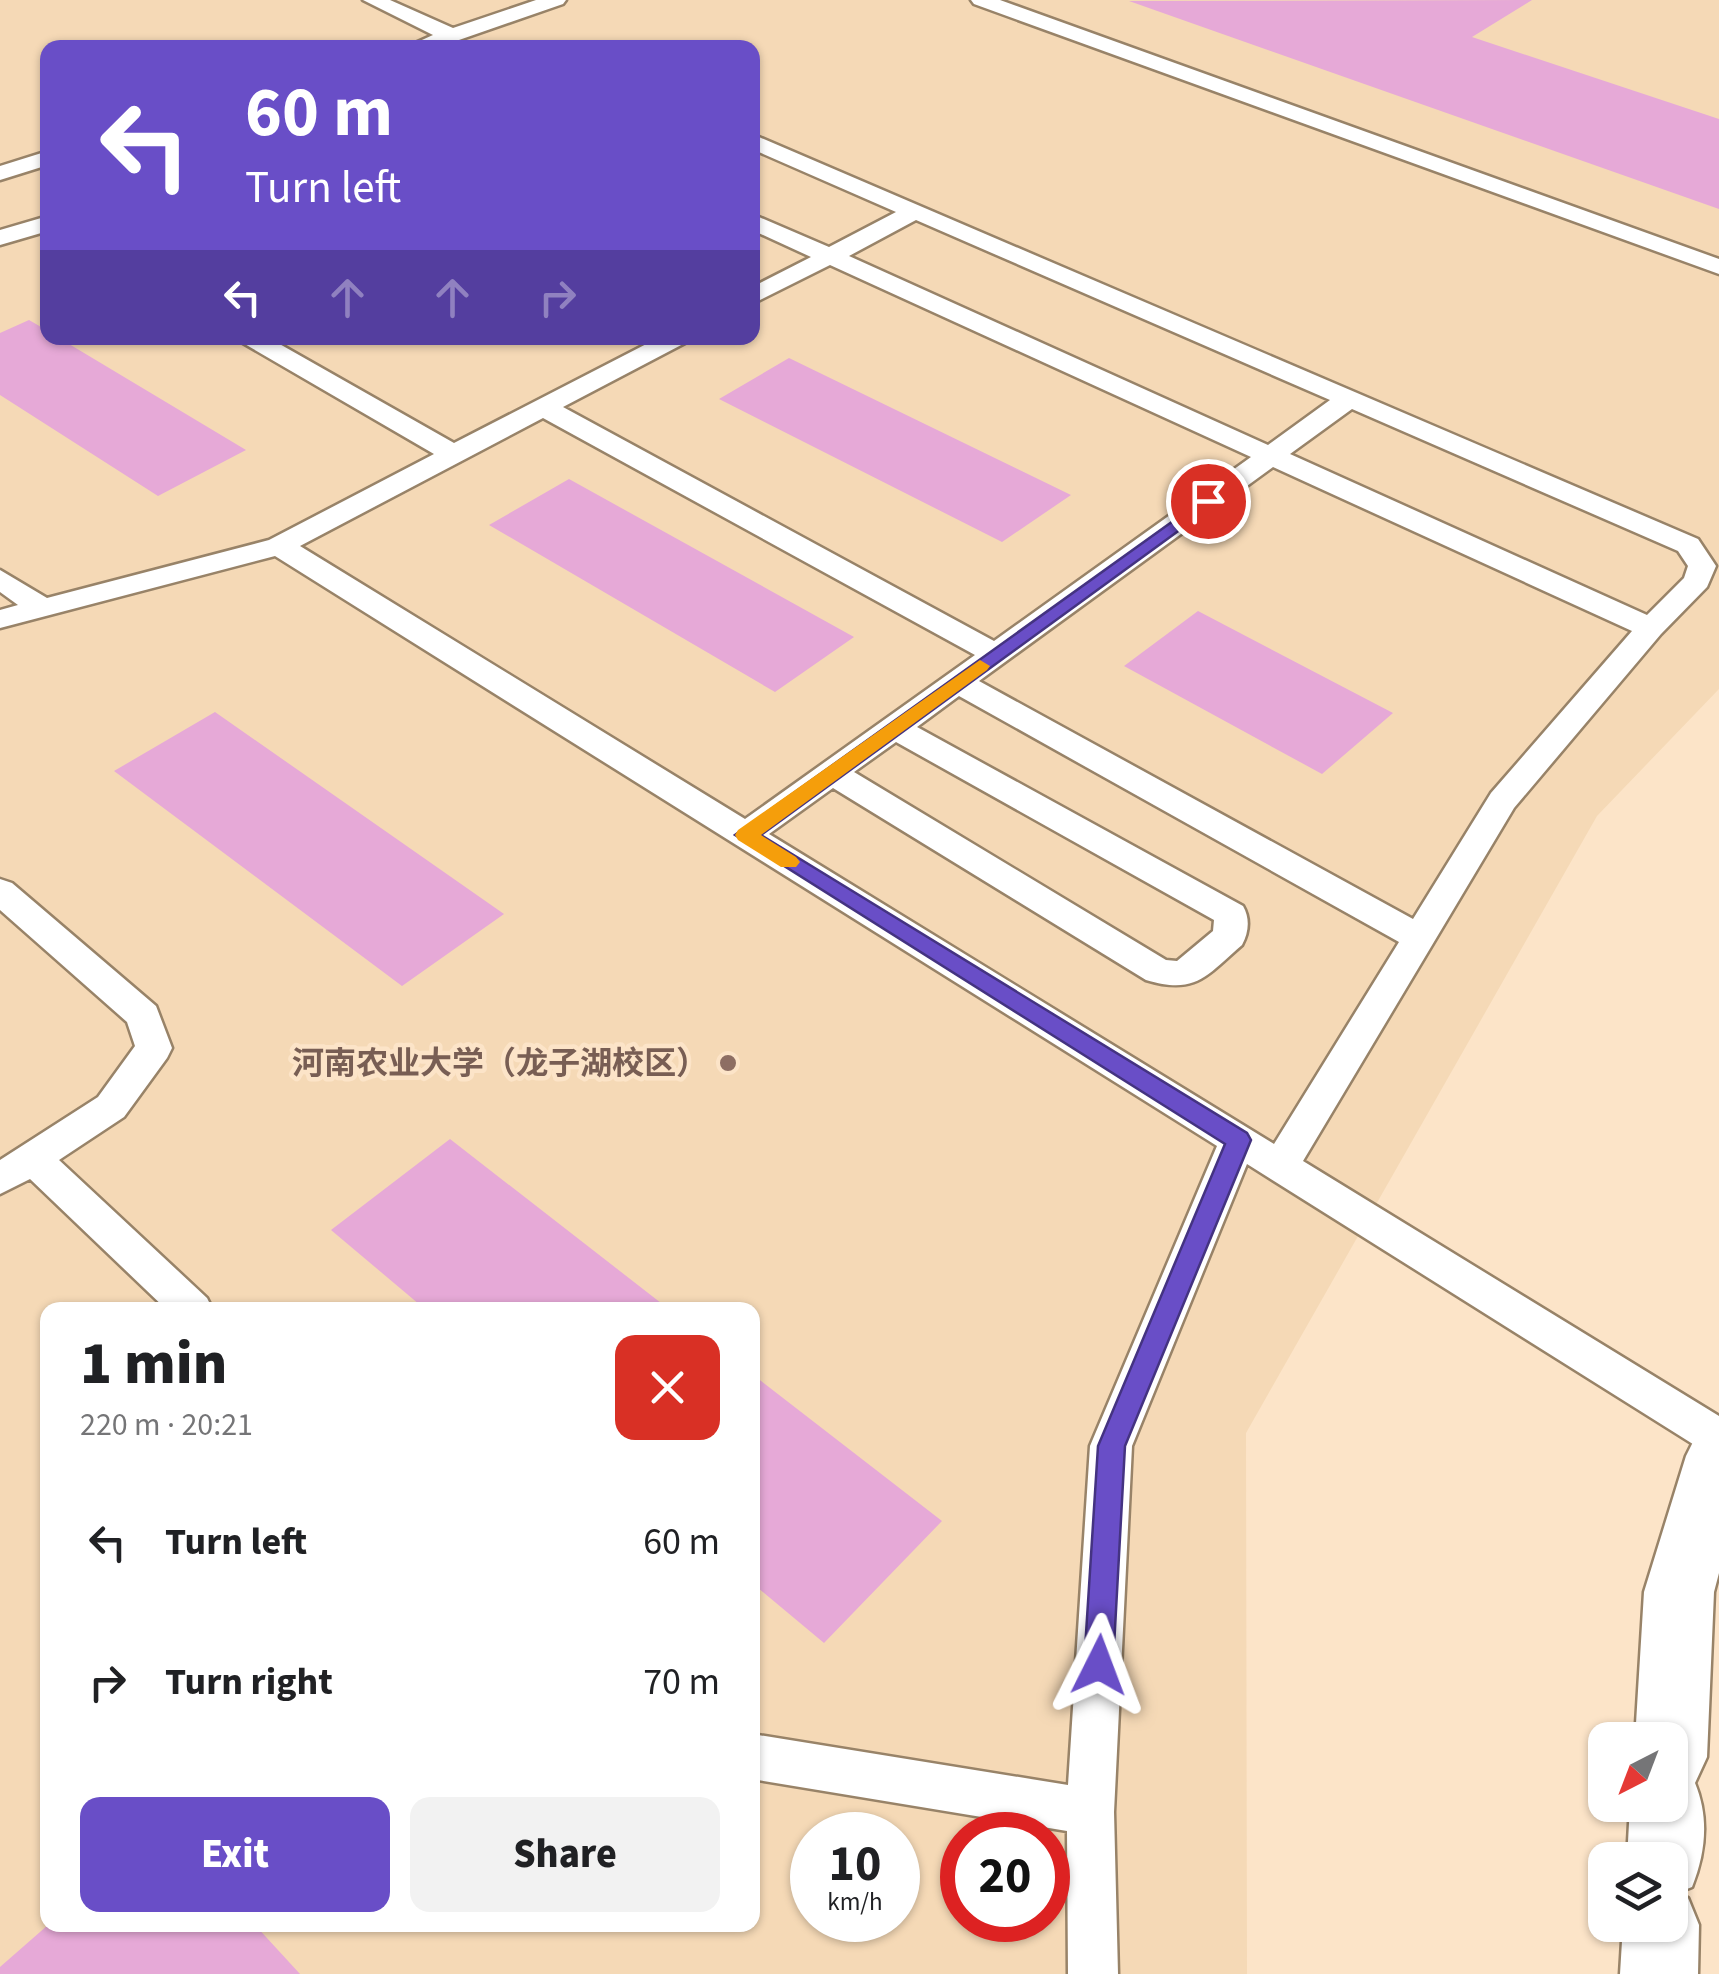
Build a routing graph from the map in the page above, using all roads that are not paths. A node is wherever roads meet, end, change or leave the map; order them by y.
1 (372, 0) edge
2 (556, 0) edge
3 (981, 0) edge
4 (453, 36) junction
5 (440, 40) edge
6 (760, 145) edge
7 (40, 160) edge
8 (0, 172) edge
9 (914, 212) junction
10 (40, 225) edge
11 (760, 225) edge
12 (0, 238) edge
13 (830, 256) junction
14 (1719, 267) edge
15 (760, 293) edge
16 (264, 345) edge
17 (663, 345) edge
18 (1349, 399) junction
19 (543, 408) junction
20 (453, 454) junction
21 (1268, 458) junction
22 (279, 546) junction
23 (0, 578) edge
24 (42, 608) junction
25 (0, 619) edge
26 (1651, 628) junction
27 (996, 654) junction
28 (958, 682) junction
29 (895, 728) junction
30 (832, 773) junction
31 (746, 835) junction
32 (0, 891) edge
33 (1419, 938) junction
34 (1238, 1140) junction
35 (1280, 1166) junction
36 (16, 1168) edge
37 (183, 1302) edge
38 (1719, 1438) edge
39 (1719, 1456) edge
40 (1672, 1722) edge
41 (760, 1757) edge
42 (1090, 1812) junction
43 (1660, 1942) edge
44 (1093, 1974) edge
45 (1658, 1974) edge

1 - 4 lane
2 - 4 lane
3 - 14 lane
4 - 5 lane
6 - 9 lane
7 - 8 lane
9 - 13 lane
9 - 18 lane
10 - 12 lane
11 - 13 lane
13 - 15 lane
13 - 21 lane
16 - 20 lane
17 - 19 lane
18 - 21 lane
18 - 26 lane
19 - 20 lane
19 - 27 lane
20 - 22 lane
21 - 26 lane
21 - 27 lane
22 - 24 lane
22 - 31 lane
23 - 24 lane
24 - 25 lane
26 - 33 lane
27 - 28 lane
28 - 29 lane
28 - 33 lane
29 - 30 lane
29 - 30 lane
30 - 31 lane
31 - 34 lane
32 - 36 lane
33 - 35 lane
34 - 35 lane
34 - 42 lane
35 - 38 lane
36 - 37 lane
39 - 40 street
41 - 42 lane
42 - 44 lane
43 - 45 street

